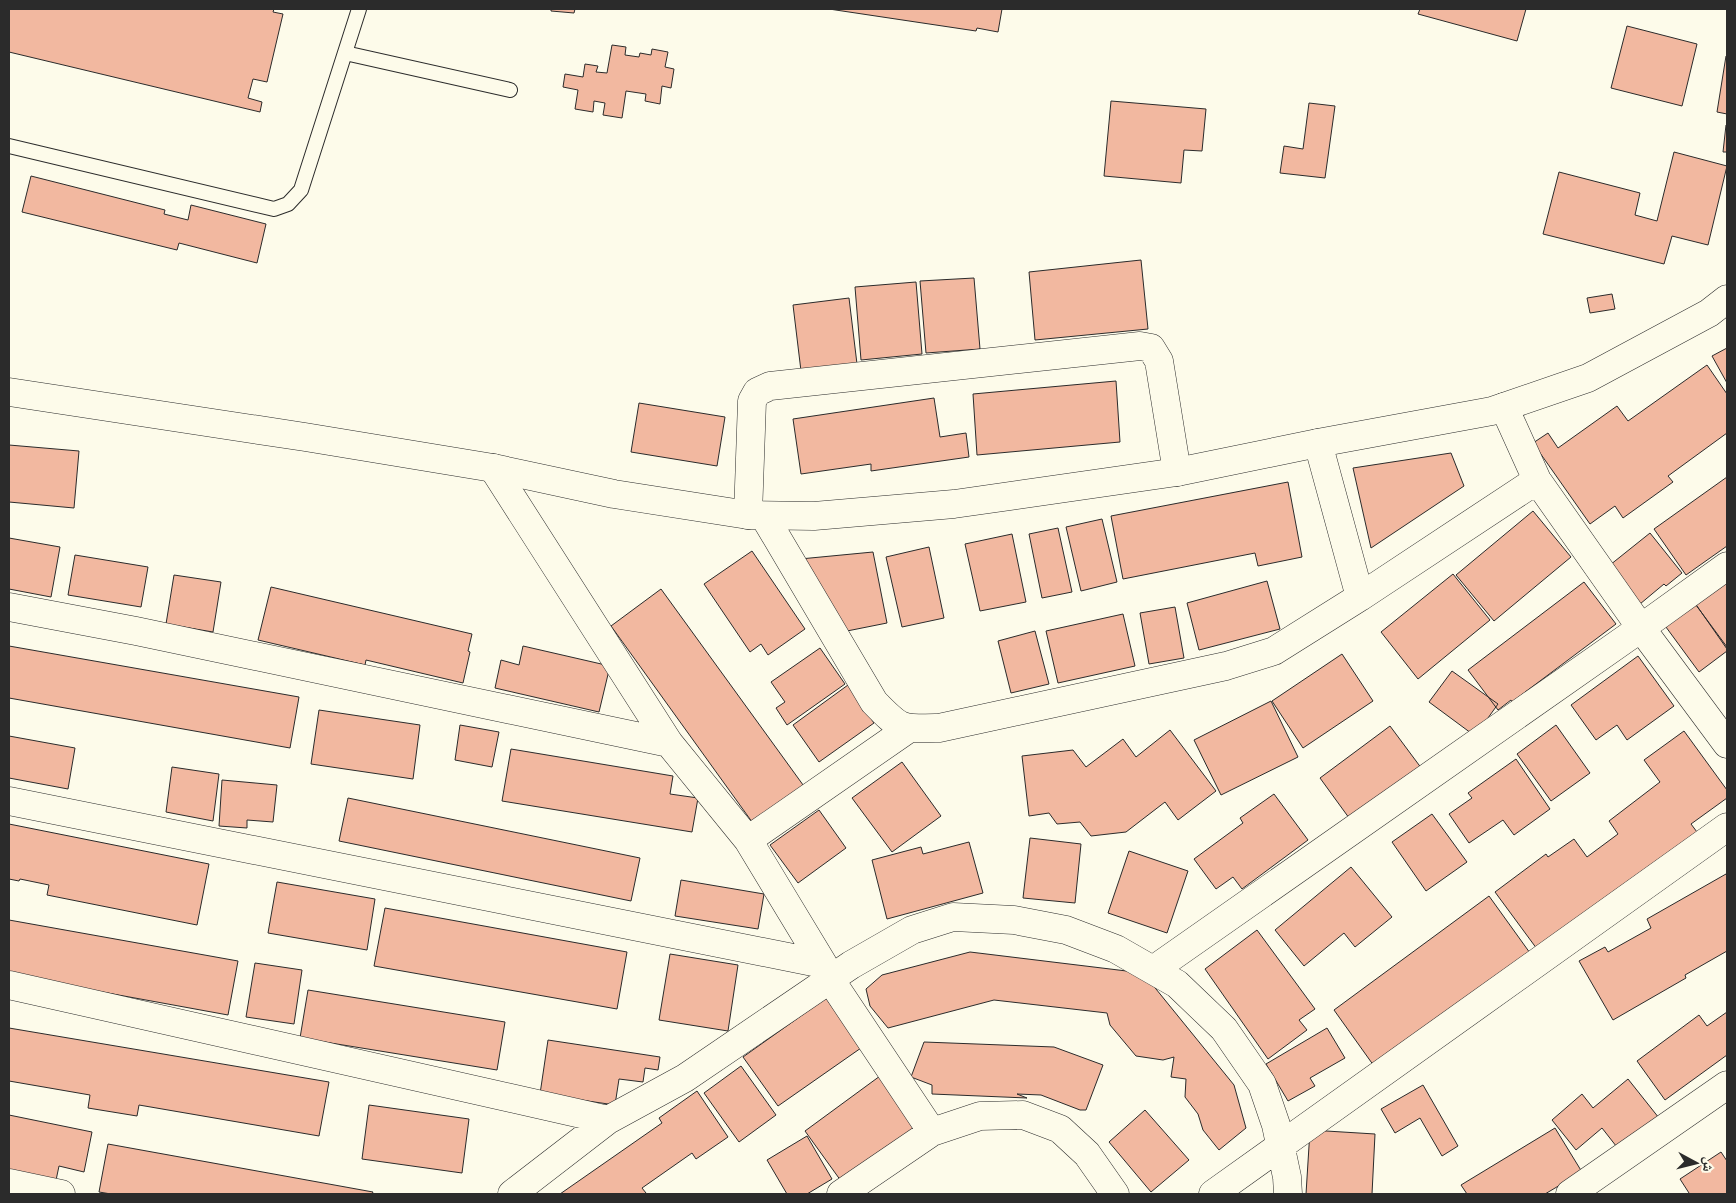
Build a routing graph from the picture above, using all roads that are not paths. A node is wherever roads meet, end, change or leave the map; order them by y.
1 (359, 9) edge
2 (345, 53) junction
3 (510, 90) dead end
4 (9, 146) edge
5 (1727, 299) edge
6 (9, 392) edge
7 (1504, 407) junction
8 (1318, 443) junction
9 (493, 468) junction
10 (1177, 472) junction
11 (1537, 480) junction
12 (756, 516) junction
13 (1727, 566) edge
14 (1360, 597) junction
15 (9, 607) edge
16 (1641, 628) junction
17 (908, 729) junction
18 (669, 743) junction
19 (1727, 744) edge
20 (9, 801) edge
21 (1727, 827) edge
22 (748, 840) junction
23 (1153, 970) junction
24 (827, 972) junction
25 (9, 985) edge
26 (1727, 1085) edge
27 (608, 1120) junction
28 (932, 1132) junction
29 (1280, 1146) junction
30 (9, 1182) edge
31 (61, 1194) edge
32 (512, 1194) edge
33 (841, 1194) edge
34 (1115, 1194) edge
35 (1213, 1194) edge
36 (1288, 1194) edge
37 (1570, 1194) edge

1 - 2 lane
2 - 3 lane
2 - 4 lane
5 - 7 street
6 - 9 street
7 - 8 street
7 - 11 street
8 - 10 street
8 - 14 street
9 - 12 street
9 - 18 street
10 - 12 street
10 - 12 street
11 - 14 street
11 - 16 street
12 - 17 street
13 - 16 street
14 - 17 street
15 - 18 street
16 - 19 street
16 - 23 street
17 - 22 street
18 - 22 street
20 - 24 street
21 - 29 street
22 - 24 street
23 - 24 street
23 - 29 street
24 - 27 street
24 - 28 street
25 - 27 street
26 - 37 street
27 - 32 street
28 - 33 street
28 - 34 street
29 - 35 street
29 - 36 street
30 - 31 street

